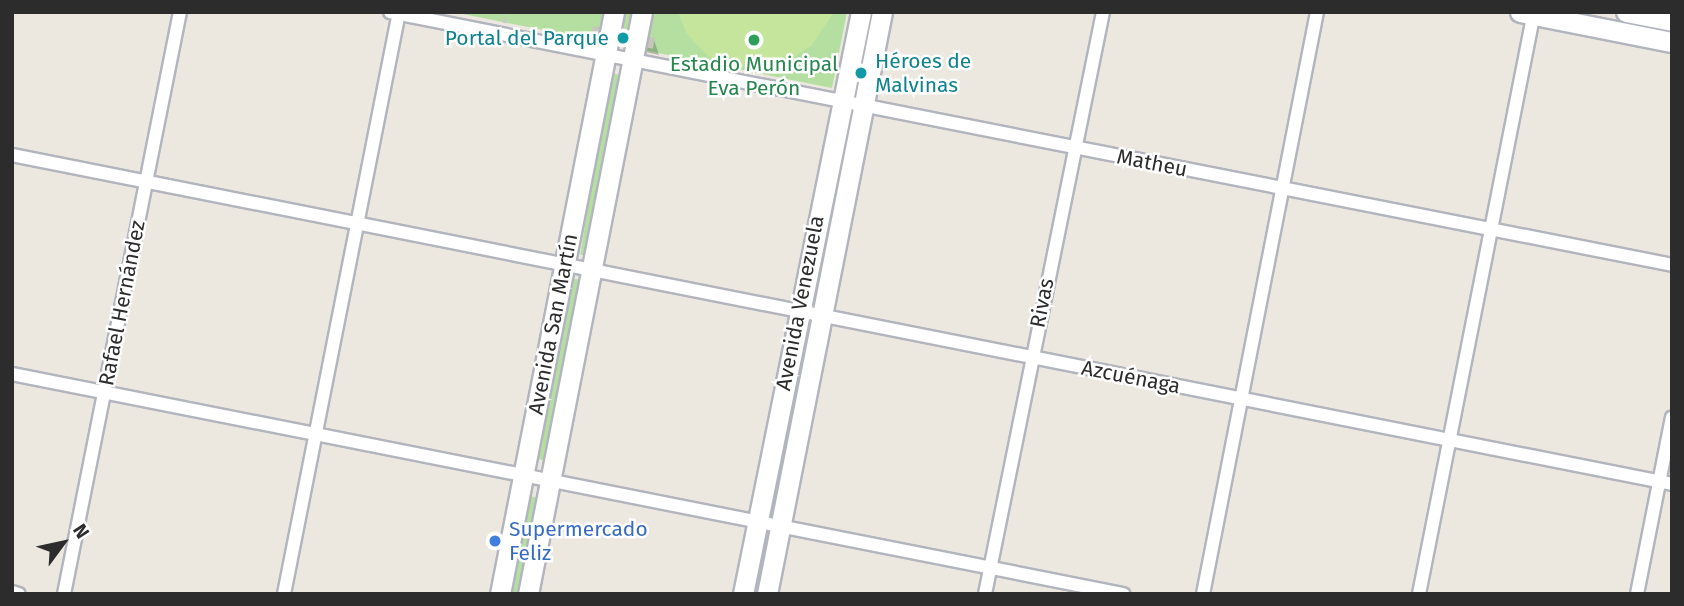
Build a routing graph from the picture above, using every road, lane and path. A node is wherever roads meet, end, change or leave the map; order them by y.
1 (180, 12) edge
2 (614, 12) edge
3 (642, 12) edge
4 (861, 12) edge
5 (883, 12) edge
6 (1104, 12) edge
7 (1318, 12) edge
8 (1626, 12) edge
9 (396, 13) edge
10 (1529, 13) edge
11 (1672, 21) edge
12 (1672, 42) edge
13 (606, 55) junction
14 (632, 60) junction
15 (840, 101) junction
16 (863, 106) junction
17 (1073, 147) junction
18 (12, 155) edge
19 (146, 181) junction
20 (1283, 188) junction
21 (357, 223) junction
22 (1491, 230) junction
23 (565, 264) junction
24 (1672, 265) edge
25 (591, 270) junction
26 (799, 311) junction
27 (822, 315) junction
28 (1031, 357) junction
29 (12, 374) edge
30 (104, 392) junction
31 (1242, 399) junction
32 (1672, 417) edge
33 (316, 434) junction
34 (1450, 440) junction
35 (523, 475) junction
36 (550, 480) junction
37 (1665, 483) edge
38 (757, 521) junction
39 (780, 526) junction
40 (990, 567) junction
41 (12, 593) edge
42 (19, 594) edge
43 (64, 594) edge
44 (284, 594) edge
45 (500, 594) edge
46 (528, 594) edge
47 (743, 594) edge
48 (767, 594) edge
49 (985, 594) edge
50 (1123, 594) edge
51 (1203, 594) edge
52 (1419, 594) edge
53 (1637, 594) edge

1 - 19 street, Rafael Hernández
2 - 13 street, Avenida San Martín
3 - 14 street, Avenida San Martín
4 - 15 street, Avenida Venezuela
5 - 16 street, Avenida Venezuela
6 - 17 street, Rivas
7 - 20 street
8 - 11 street
9 - 13 street, Matheu
9 - 21 street
10 - 12 street
10 - 22 street
13 - 14 street, Matheu
13 - 23 street, Avenida San Martín
14 - 15 street, Matheu
14 - 25 street, Avenida San Martín
15 - 16 street, Matheu
15 - 26 street, Avenida Venezuela
16 - 17 street, Matheu
16 - 27 street, Avenida Venezuela
17 - 20 street, Matheu
17 - 28 street, Rivas
18 - 19 street, Azcuénaga
19 - 21 street, Azcuénaga
19 - 30 street, Rafael Hernández
20 - 22 street, Matheu
20 - 31 street
21 - 23 street, Azcuénaga
21 - 33 street
22 - 24 street, Matheu
22 - 34 street
23 - 25 street, Azcuénaga
23 - 35 street, Avenida San Martín
25 - 26 street, Azcuénaga
25 - 36 street, Avenida San Martín
26 - 27 street, Azcuénaga
26 - 38 street, Avenida Venezuela
27 - 28 street, Azcuénaga
27 - 39 street, Avenida Venezuela
28 - 31 street, Azcuénaga
28 - 40 street, Rivas
29 - 30 street
30 - 33 street
30 - 43 street, Rafael Hernández
31 - 34 street, Azcuénaga
31 - 51 street
32 - 37 street
33 - 35 street
33 - 44 street
34 - 37 street, Azcuénaga
34 - 52 street
35 - 36 street
35 - 45 street, Avenida San Martín
36 - 38 street
36 - 46 street, Avenida San Martín
37 - 53 street
38 - 39 street
38 - 47 street, Avenida Venezuela
39 - 40 street
39 - 48 street, Avenida Venezuela
40 - 49 street, Rivas
40 - 50 street
41 - 42 street

